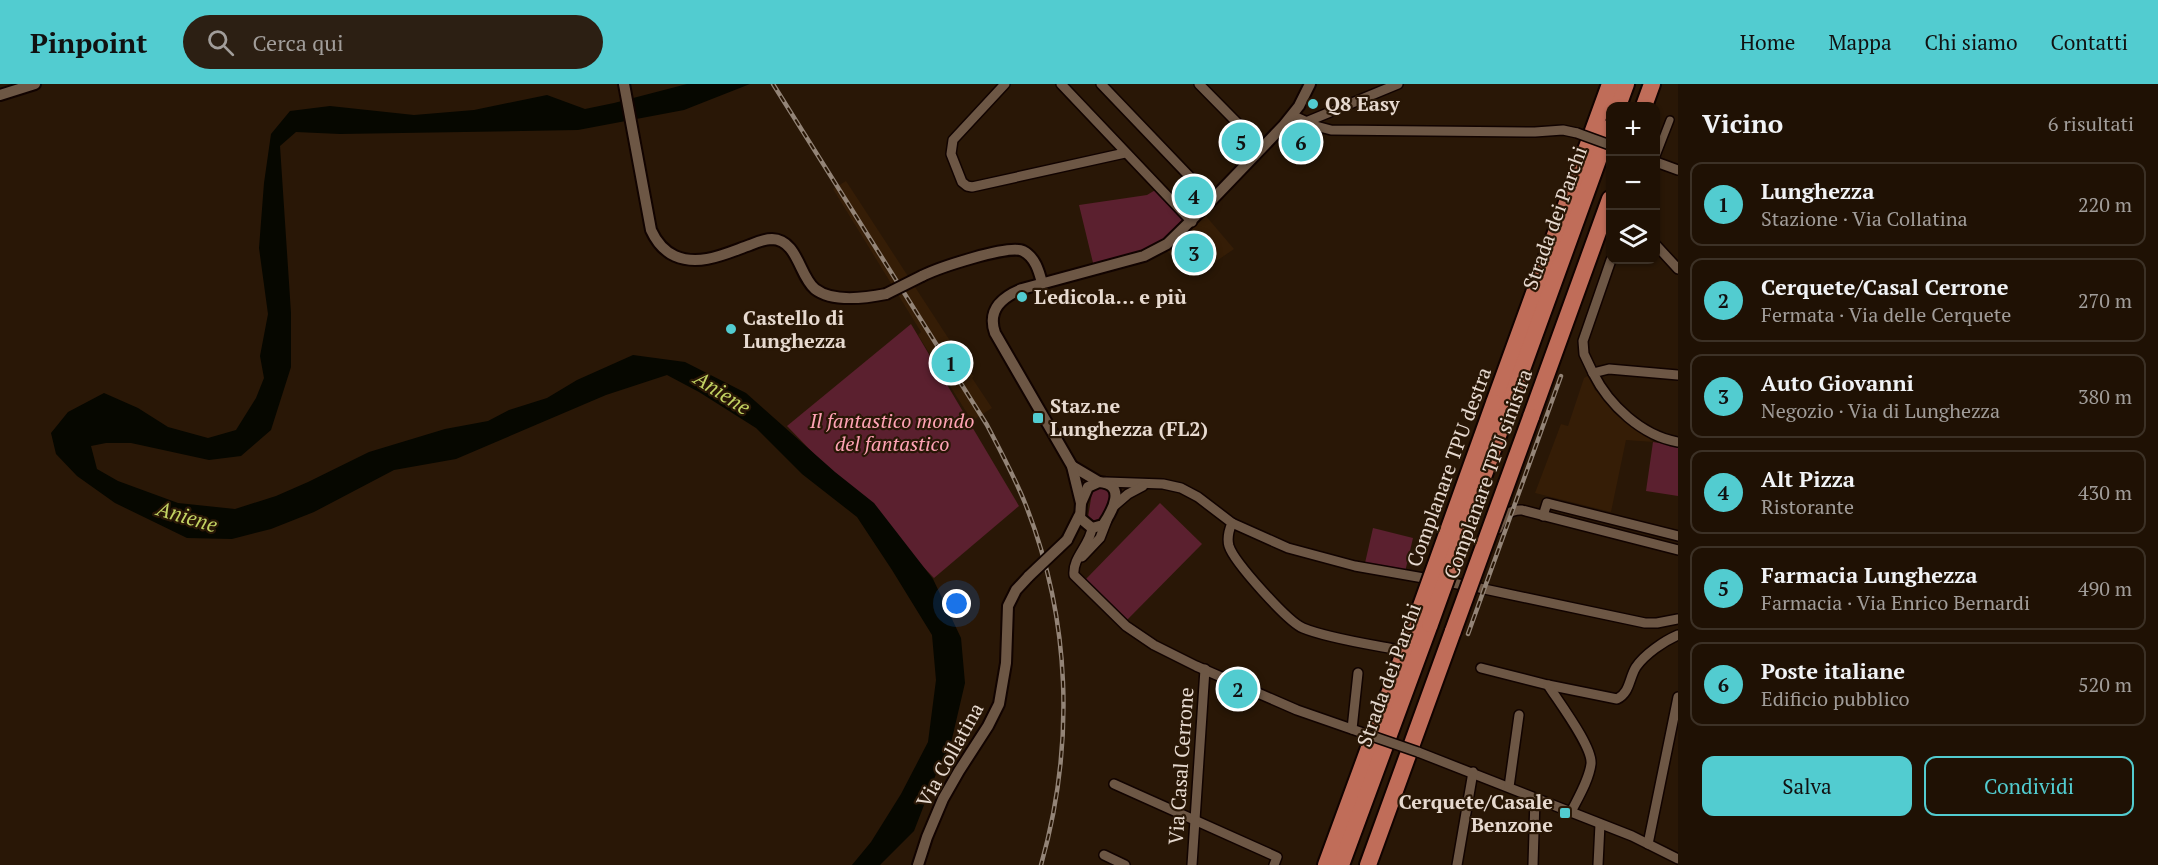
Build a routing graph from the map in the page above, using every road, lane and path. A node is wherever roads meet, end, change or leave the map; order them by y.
1 (35, 84) edge
2 (624, 84) edge
3 (1005, 84) edge
4 (1060, 84) edge
5 (1101, 84) edge
6 (1199, 84) edge
7 (1310, 84) edge
8 (1398, 84) edge
9 (1610, 84) edge
10 (1626, 84) edge
11 (1646, 86) edge
12 (0, 95) edge
13 (1619, 102) edge
14 (1632, 102) edge
15 (1644, 102) edge
16 (1292, 115) junction
17 (1670, 120) dead end
18 (1306, 122) junction
19 (1606, 142) edge
20 (1606, 143) edge
21 (1660, 146) edge
22 (1262, 148) junction
23 (1125, 153) junction
24 (1611, 156) edge
25 (1660, 163) edge
26 (1678, 170) edge
27 (1212, 200) junction
28 (1606, 210) edge
29 (1191, 222) junction
30 (1660, 249) edge
31 (1610, 264) edge
32 (1678, 269) edge
33 (1042, 283) junction
34 (1593, 373) junction
35 (1678, 375) edge
36 (1513, 410) junction
37 (1678, 442) edge
38 (1072, 466) junction
39 (1101, 482) junction
40 (1148, 484) junction
41 (1081, 503) junction
42 (1114, 506) junction
43 (1079, 516) junction
44 (1543, 516) junction
45 (1107, 520) junction
46 (1232, 523) junction
47 (1090, 527) junction
48 (1678, 536) edge
49 (1067, 540) junction
50 (1678, 550) edge
51 (1075, 563) junction
52 (1475, 587) junction
53 (1678, 619) edge
54 (1434, 625) junction
55 (1678, 635) edge
56 (1394, 649) dead end
57 (1481, 668) dead end
58 (1205, 669) junction
59 (1358, 673) dead end
60 (1548, 685) junction
61 (1678, 697) edge
62 (1519, 715) dead end
63 (1352, 729) junction
64 (1473, 772) junction
65 (1114, 784) dead end
66 (1509, 787) junction
67 (1535, 798) junction
68 (1571, 812) junction
69 (1195, 821) junction
70 (1600, 824) junction
71 (1648, 844) junction
72 (1104, 855) dead end
73 (1678, 859) edge
74 (918, 865) edge
75 (1125, 865) edge
76 (1192, 865) edge
77 (1274, 865) edge
78 (1326, 865) edge
79 (1341, 865) edge
80 (1352, 865) edge
81 (1368, 865) edge
82 (1457, 865) edge
83 (1533, 865) edge
84 (1598, 865) edge

1 - 12 street
2 - 33 street, bridge
3 - 23 street
4 - 23 street
5 - 27 street
6 - 22 street
7 - 16 street
8 - 18 street
9 - 36 highway, Complanare TPU destra
10 - 13 highway
11 - 14 highway
11 - 15 highway
16 - 18 street
16 - 22 street
17 - 21 street
18 - 20 street, bridge
19 - 36 highway, Strada dei Parchi
22 - 27 street
23 - 29 street
24 - 36 highway, Strada dei Parchi
25 - 26 street
27 - 29 street
28 - 36 highway, Complanare TPU sinistra
29 - 33 street
30 - 32 street
31 - 34 street
33 - 38 street
34 - 35 street
34 - 37 street
36 - 54 highway, Strada dei Parchi, bridge
36 - 54 highway, Complanare TPU sinistra, bridge
38 - 39 street
38 - 41 street
39 - 40 street
39 - 41 street
39 - 42 street
40 - 42 street
40 - 46 street
41 - 43 street
42 - 45 street
43 - 47 street
43 - 49 street, Via Collatina
44 - 48 street
44 - 50 street
44 - 52 street
45 - 47 street
45 - 51 street
46 - 52 street
46 - 56 street
47 - 49 street, Via Collatina
47 - 51 street
49 - 74 street, Via Collatina, bridge
51 - 58 street
52 - 53 street
54 - 78 highway
54 - 79 highway, Strada dei Parchi
54 - 80 highway, Strada dei Parchi
54 - 81 highway, Complanare TPU sinistra
55 - 60 street
57 - 60 street
58 - 63 street
58 - 69 street, Via Casal Cerrone
59 - 63 street
60 - 68 street
61 - 71 street
62 - 66 street
63 - 64 street, bridge
64 - 66 street
64 - 82 street
65 - 69 street
66 - 67 street
67 - 68 street
67 - 83 street
68 - 70 street
69 - 76 street, Via Casal Cerrone
69 - 77 street
70 - 71 street
70 - 84 street
71 - 73 street
72 - 75 street

